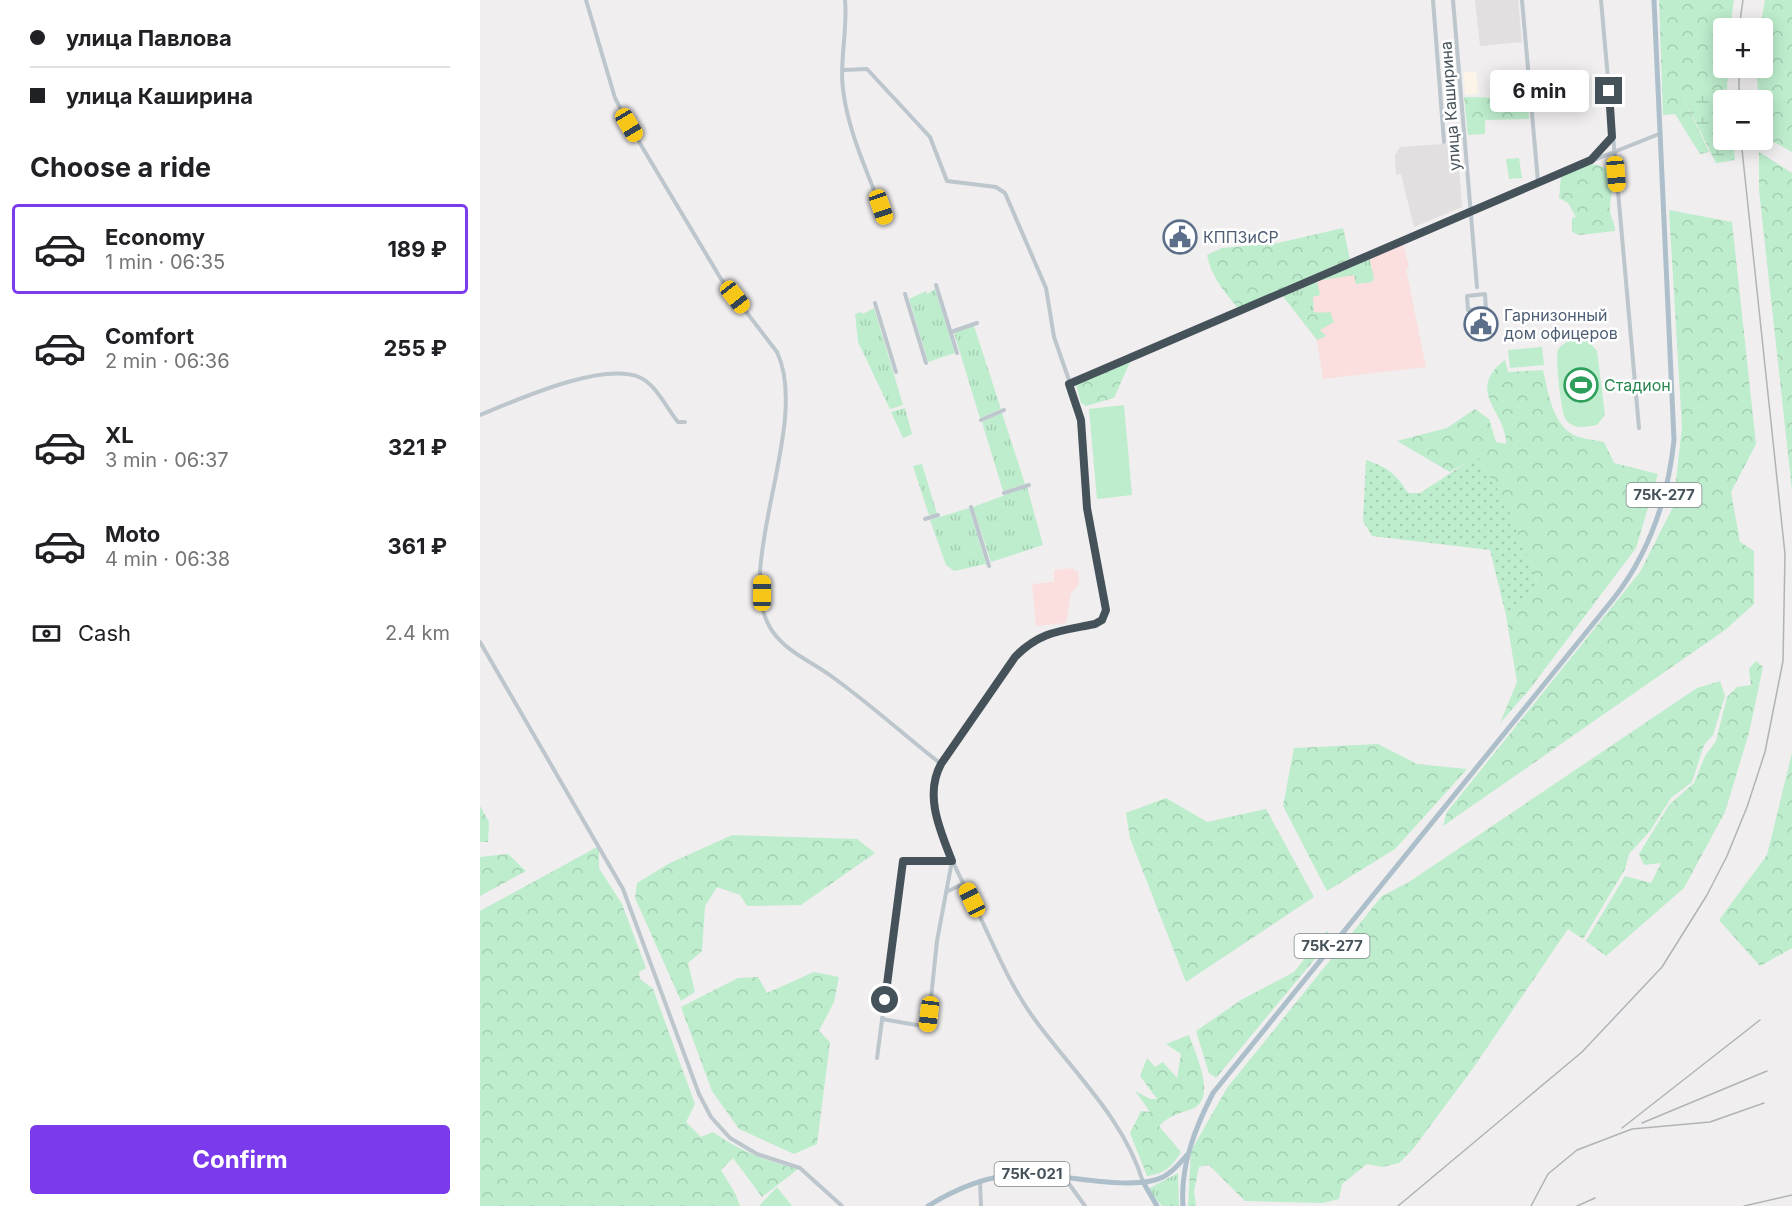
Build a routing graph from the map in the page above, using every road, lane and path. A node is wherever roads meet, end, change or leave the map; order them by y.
1 (586, 0) edge
2 (845, 0) edge
3 (1432, 0) edge
4 (1453, 0) edge
5 (1521, 0) edge
6 (1601, 0) edge
7 (1654, 0) edge
8 (844, 70) junction
9 (1659, 134) junction
10 (1612, 137) junction
11 (1444, 142) dead end
12 (1614, 151) junction
13 (1591, 160) junction
14 (1538, 182) junction
15 (1469, 210) junction
16 (886, 222) dead end
17 (936, 285) dead end
18 (1476, 287) dead end
19 (905, 294) dead end
20 (1467, 296) joint
21 (875, 303) dead end
22 (976, 323) dead end
23 (951, 332) junction
24 (957, 353) dead end
25 (926, 363) dead end
26 (896, 372) dead end
27 (1069, 384) junction
28 (1005, 410) dead end
29 (480, 415) edge
30 (981, 420) dead end
31 (685, 422) dead end
32 (1639, 428) dead end
33 (1029, 485) dead end
34 (1004, 493) dead end
35 (971, 507) dead end
36 (938, 515) dead end
37 (925, 519) dead end
38 (989, 566) dead end
39 (480, 642) edge
40 (941, 764) junction
41 (952, 861) junction
42 (963, 884) junction
43 (945, 892) junction
44 (882, 1019) junction
45 (877, 1058) dead end
46 (1188, 1154) junction
47 (1064, 1177) junction
48 (980, 1181) junction
49 (1143, 1182) junction
50 (842, 1206) edge
51 (928, 1206) edge
52 (981, 1206) edge
53 (1085, 1206) edge
54 (1157, 1206) edge
55 (1183, 1206) edge

1 - 40 street
2 - 8 street
3 - 11 street, улица Каширина
4 - 15 street, улица Каширина
5 - 14 street
6 - 10 street
7 - 9 main road, 75К-277
8 - 16 street
8 - 27 street
9 - 12 street
9 - 46 main road, 75К-277
10 - 12 street
10 - 13 street
12 - 13 street
12 - 32 street
13 - 14 street
14 - 15 street
15 - 18 street, улица Каширина
15 - 27 street
17 - 23 street
19 - 25 street
20 - 20 street
21 - 26 street
22 - 23 street
23 - 24 street
27 - 40 street
28 - 30 street
29 - 31 street
33 - 34 street
35 - 38 street
36 - 37 street
39 - 50 street
40 - 41 street
41 - 42 street
41 - 43 street
41 - 44 street
42 - 43 street
42 - 49 street
43 - 44 street
44 - 45 street
46 - 49 main road, 75К-021
46 - 55 main road
47 - 48 main road, 75К-021
47 - 49 main road, 75К-021
47 - 53 street
48 - 51 main road, 75К-021
48 - 52 street
49 - 54 main road

